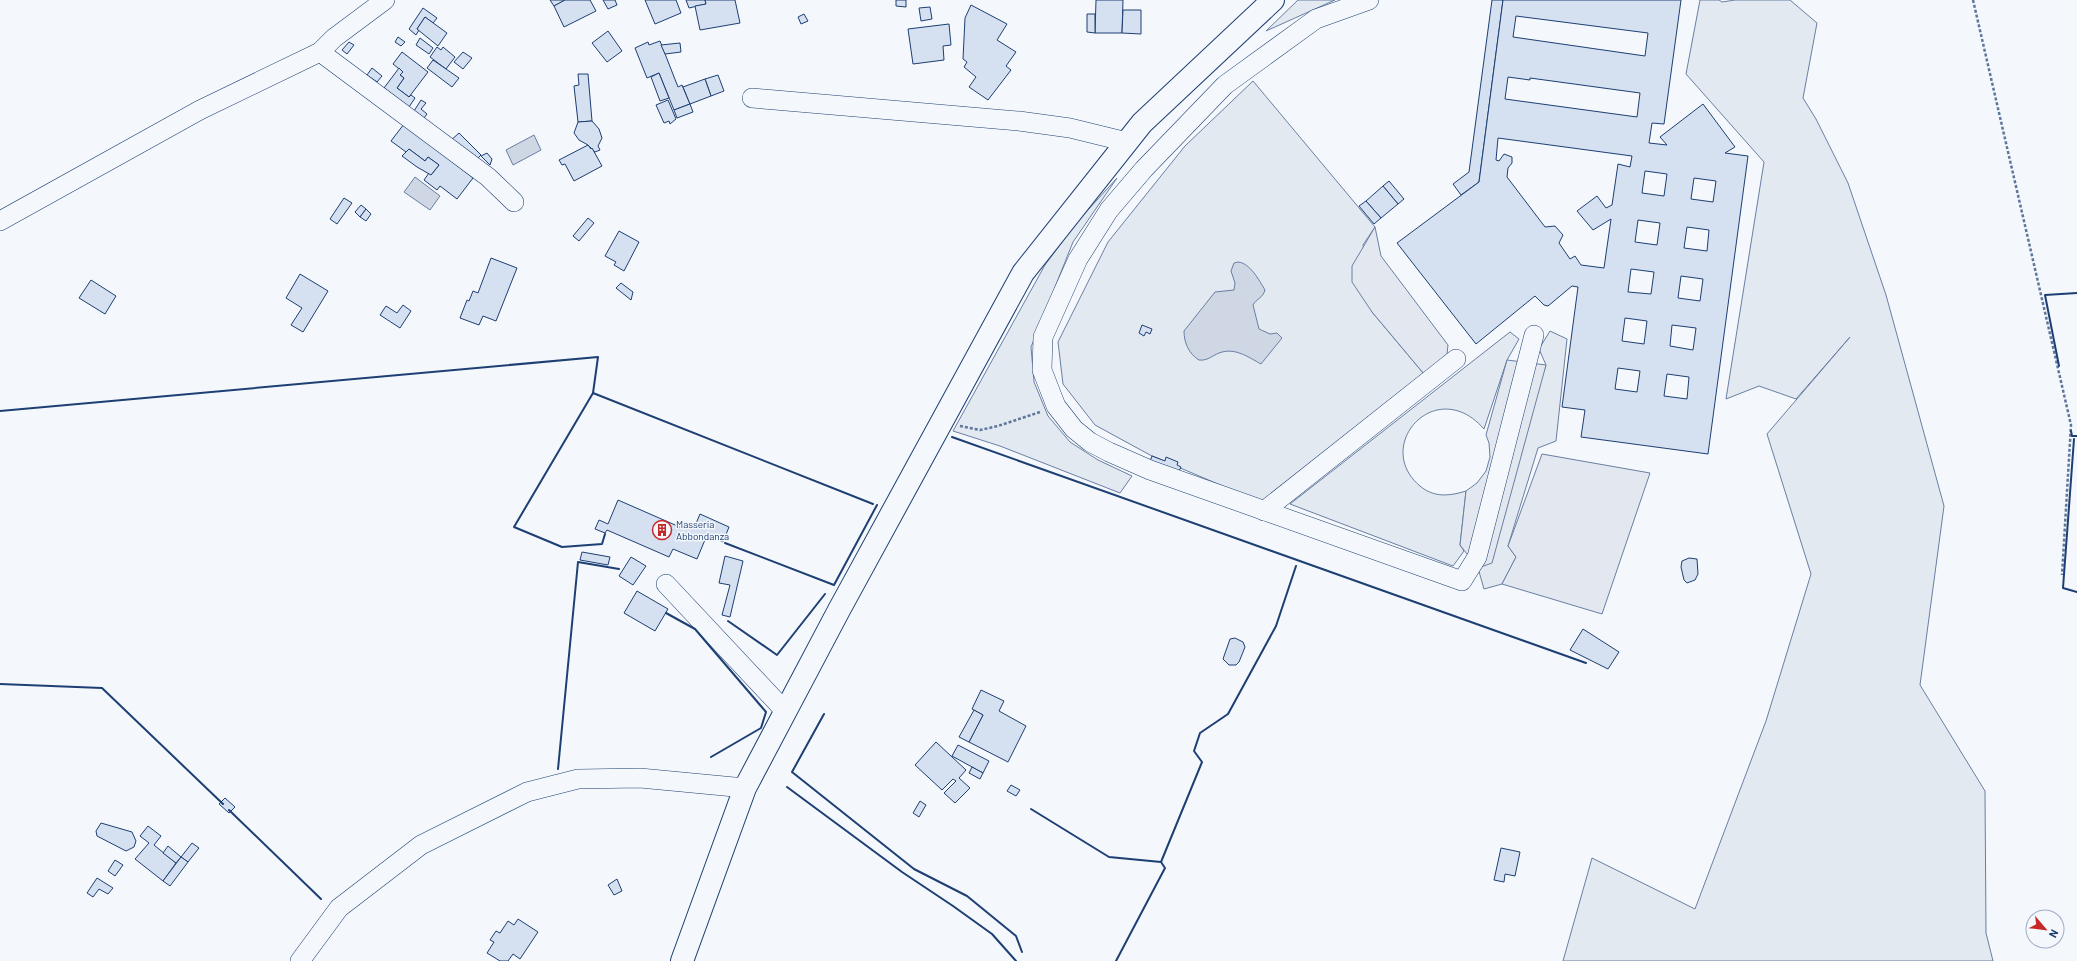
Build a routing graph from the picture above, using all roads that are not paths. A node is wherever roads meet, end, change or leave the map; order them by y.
1 (1273, 0) edge
2 (1369, 0) edge
3 (383, 1) edge
4 (320, 52) junction
5 (752, 98) dead end
6 (1127, 142) junction
7 (514, 202) dead end
8 (0, 221) edge
9 (1534, 335) dead end
10 (1456, 358) dead end
11 (1264, 511) junction
12 (666, 584) dead end
13 (785, 711) junction
14 (745, 788) junction
15 (300, 961) edge
16 (682, 961) edge

1 - 6 main road
2 - 11 street
3 - 4 street
4 - 7 street
4 - 8 street
5 - 6 street
6 - 13 main road
9 - 11 street
10 - 11 street
12 - 13 street
13 - 14 main road
14 - 15 street
14 - 16 main road

